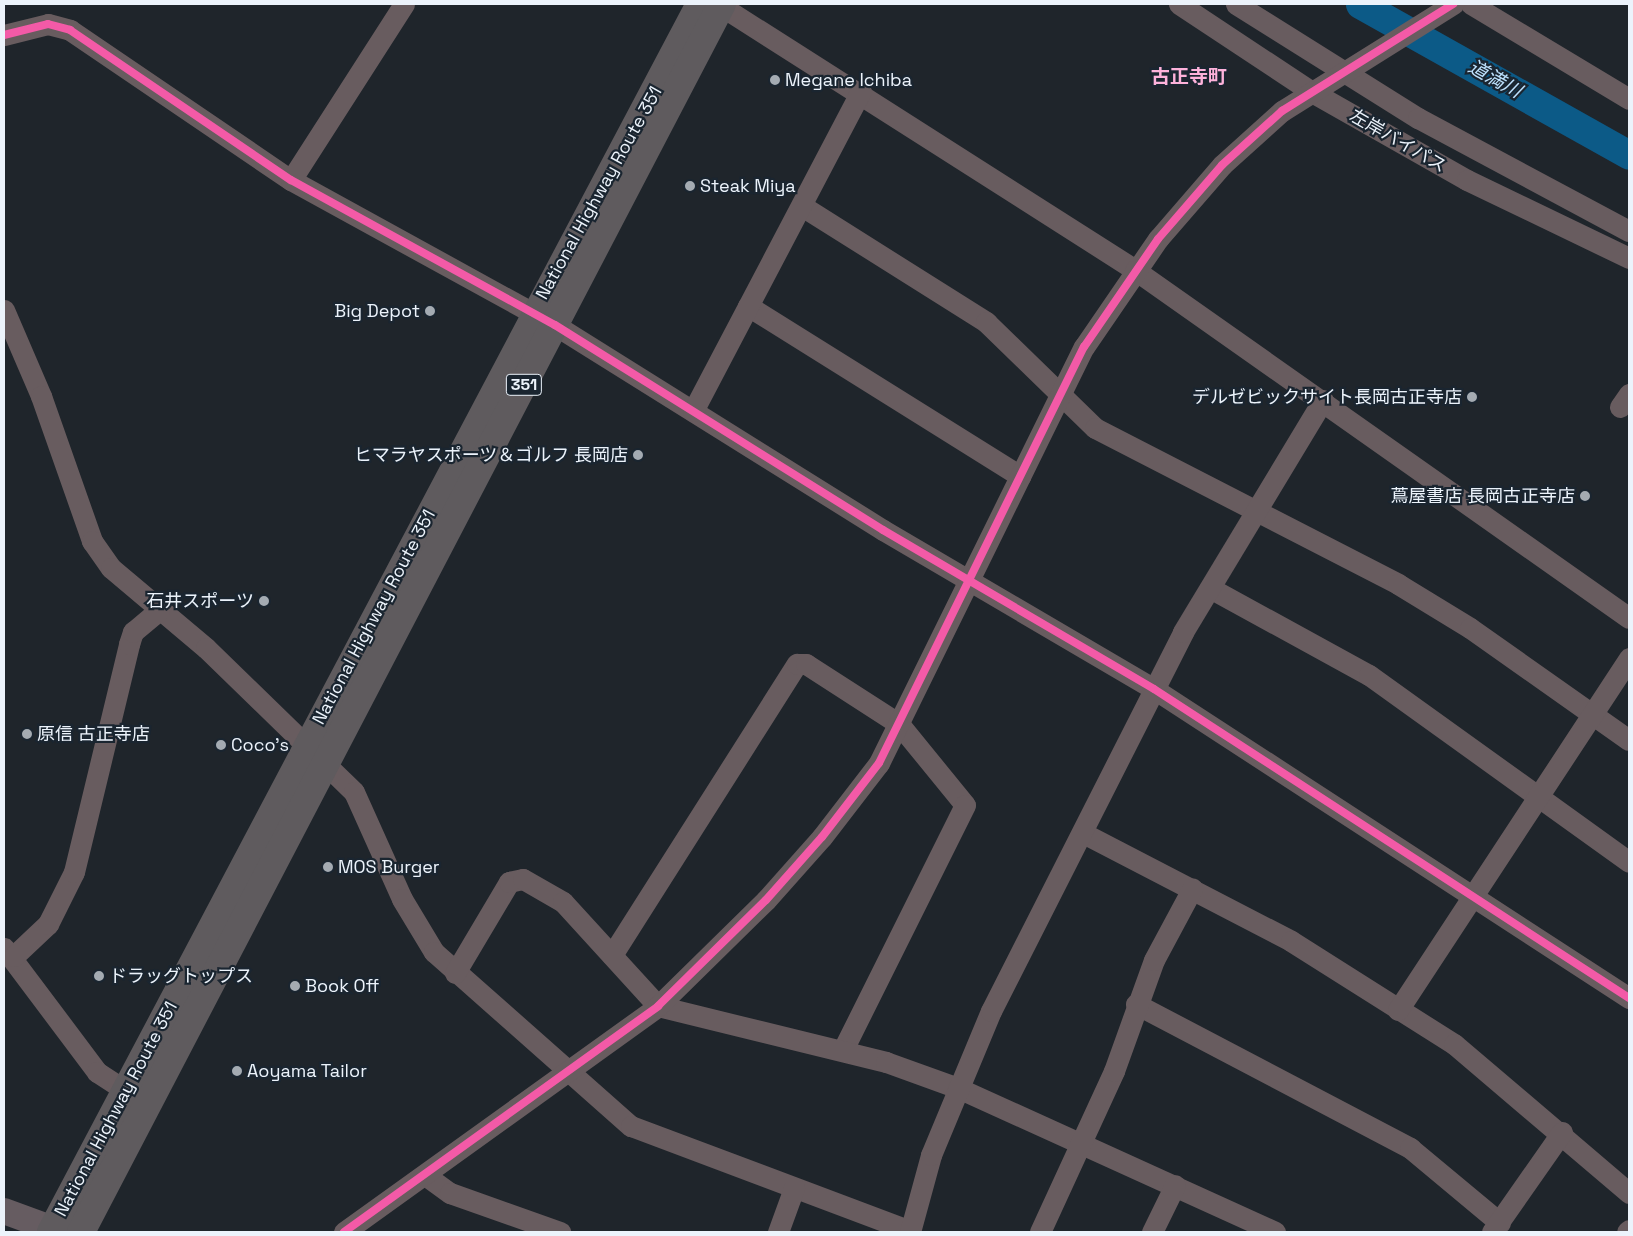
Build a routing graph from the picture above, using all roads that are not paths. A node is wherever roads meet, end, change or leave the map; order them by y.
1 (404, 4) edge
2 (714, 4) edge
3 (1179, 4) edge
4 (1236, 4) edge
5 (1453, 4) edge
6 (1471, 4) edge
7 (4, 35) edge
8 (1341, 73) junction
9 (861, 91) junction
10 (1312, 92) junction
11 (1629, 99) edge
12 (292, 180) junction
13 (802, 206) junction
14 (1629, 231) edge
15 (1629, 258) edge
16 (1135, 270) junction
17 (748, 306) junction
18 (4, 310) edge
19 (544, 319) junction
20 (1058, 396) junction
21 (1323, 400) junction
22 (693, 411) junction
23 (1020, 476) junction
24 (1256, 509) junction
25 (968, 580) junction
26 (1210, 588) junction
27 (159, 610) junction
28 (1629, 618) edge
29 (1629, 658) edge
30 (1154, 689) junction
31 (1592, 712) junction
32 (899, 724) junction
33 (1629, 740) edge
34 (308, 744) junction
35 (328, 766) junction
36 (1538, 797) junction
37 (1083, 833) junction
38 (1629, 862) edge
39 (1192, 889) junction
40 (1473, 895) junction
41 (9, 952) edge
42 (612, 955) junction
43 (455, 973) junction
44 (1629, 998) edge
45 (1136, 1004) junction
46 (658, 1006) junction
47 (1398, 1010) junction
48 (844, 1048) junction
49 (568, 1072) junction
50 (958, 1088) junction
51 (125, 1090) junction
52 (1562, 1132) junction
53 (1081, 1144) junction
54 (425, 1175) junction
55 (1175, 1185) junction
56 (794, 1188) junction
57 (1629, 1193) edge
58 (4, 1211) edge
59 (1496, 1227) edge
60 (55, 1231) edge
61 (81, 1232) edge
62 (344, 1232) edge
63 (560, 1232) edge
64 (778, 1232) edge
65 (910, 1232) edge
66 (1040, 1232) edge
67 (1152, 1232) edge
68 (1275, 1232) edge

1 - 12 street
2 - 9 street
2 - 19 highway, National Highway Route 351 / 351
3 - 10 street, 左岸バイパス
4 - 8 street, 左岸バイパス
5 - 8 street
6 - 11 street
7 - 12 street
8 - 10 street
8 - 14 street, 左岸バイパス
9 - 13 street
9 - 16 street
10 - 15 street, 左岸バイパス
10 - 16 street
12 - 19 street
13 - 17 street
13 - 20 street
16 - 20 street
16 - 21 street
17 - 22 street
17 - 23 street
18 - 27 street
19 - 22 street
19 - 34 highway, National Highway Route 351 / 351
19 - 35 highway, National Highway Route 351 / 351
20 - 23 street
20 - 24 street
21 - 24 street
21 - 28 street
22 - 25 street
23 - 25 street
24 - 26 street
24 - 31 street
25 - 30 street
25 - 32 street
26 - 30 street
26 - 36 street
27 - 34 street
27 - 41 street
29 - 31 street
30 - 37 street
30 - 40 street
31 - 33 street
31 - 36 street
32 - 42 street
32 - 46 street
32 - 48 street
34 - 35 street
34 - 51 highway, National Highway Route 351 / 351
35 - 43 street
35 - 61 highway, National Highway Route 351 / 351
36 - 38 street
36 - 40 street
37 - 39 street
37 - 50 street
39 - 45 street
39 - 47 street
40 - 44 street
40 - 47 street
41 - 51 street
42 - 43 street
42 - 46 street
43 - 49 street
45 - 53 street
45 - 59 street
46 - 48 street
46 - 49 street
47 - 52 street
48 - 50 street
49 - 54 street
49 - 56 street
50 - 53 street
50 - 65 street
51 - 60 highway, National Highway Route 351 / 351
52 - 57 street
52 - 59 street
53 - 55 street
53 - 66 street
54 - 62 street
54 - 63 street
55 - 67 street
55 - 68 street
56 - 64 street
56 - 65 street
58 - 60 main road

